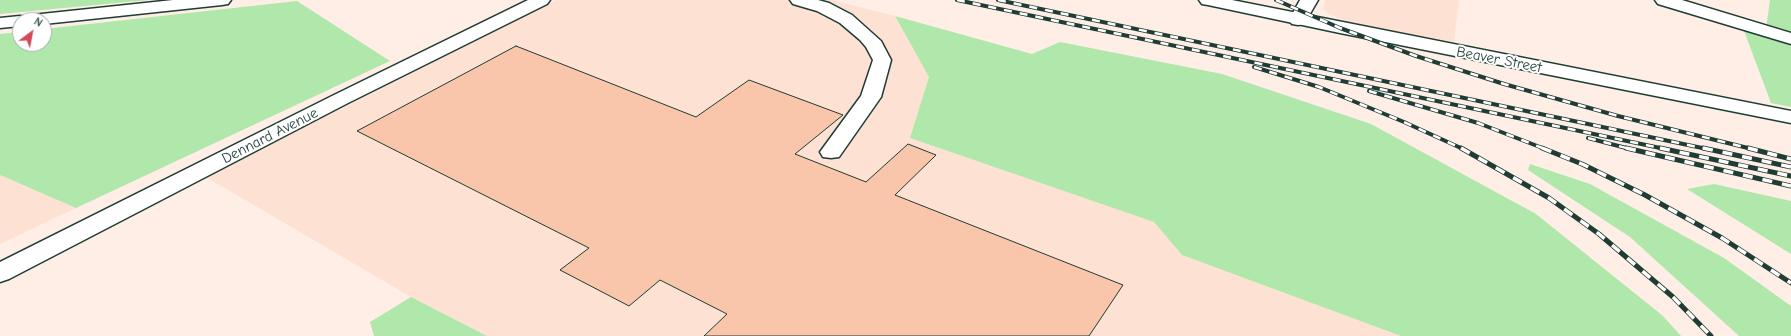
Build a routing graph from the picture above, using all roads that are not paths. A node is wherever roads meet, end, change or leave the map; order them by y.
1 (222, 0) edge
2 (541, 0) edge
3 (799, 0) edge
4 (1208, 0) edge
5 (1309, 0) edge
6 (1664, 0) edge
7 (52, 18) edge
8 (1298, 20) junction
9 (12, 22) edge
10 (0, 23) edge
11 (1791, 39) edge
12 (1791, 117) edge
13 (831, 152) dead end
14 (0, 273) edge

1 - 7 street
2 - 14 street, Dennard Avenue
3 - 13 street
4 - 8 street, Beaver Street
5 - 8 street
6 - 11 street
8 - 12 street, Beaver Street
9 - 10 street

